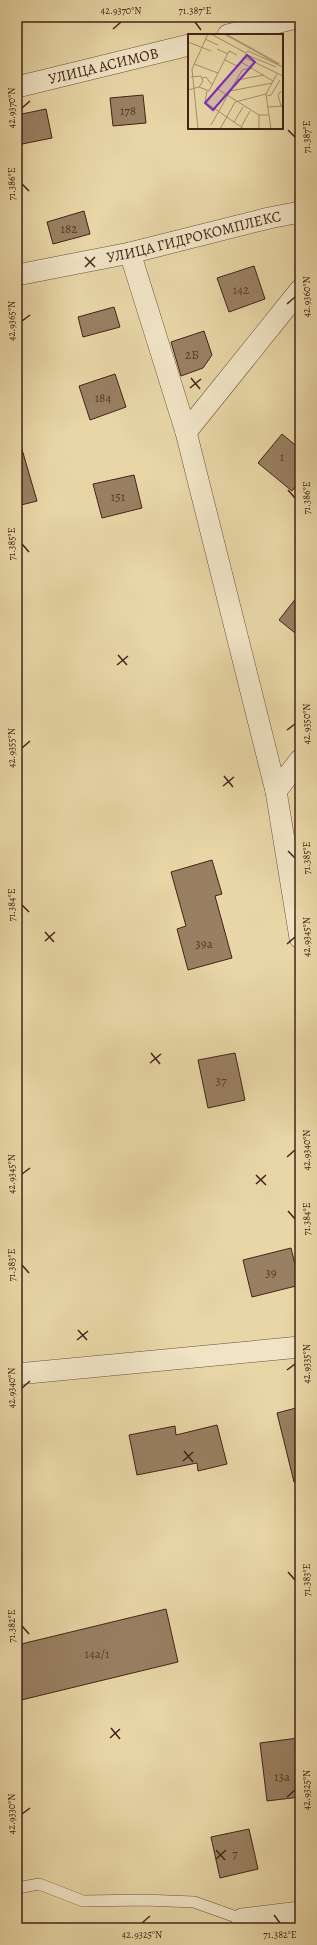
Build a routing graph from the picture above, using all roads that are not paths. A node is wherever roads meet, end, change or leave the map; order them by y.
1 (300, 17) edge
2 (232, 34) edge
3 (188, 44) edge
4 (17, 87) edge
5 (300, 212) edge
6 (130, 253) junction
7 (17, 275) edge
8 (300, 290) edge
9 (186, 432) junction
10 (300, 760) edge
11 (276, 791) junction
12 (300, 938) edge
13 (300, 1347) edge
14 (17, 1374) edge
15 (17, 1888) edge
16 (300, 1912) edge
17 (242, 1919) joint

1 - 2 street
3 - 4 street, УЛИЦА АСИМОВ
5 - 6 street, УЛИЦА ГИДРОКОМПЛЕКС
6 - 7 street, УЛИЦА ГИДРОКОМПЛЕКС
6 - 9 street
8 - 9 street
9 - 11 street
10 - 11 street
11 - 12 street
13 - 14 street
15 - 17 lane
16 - 17 street

